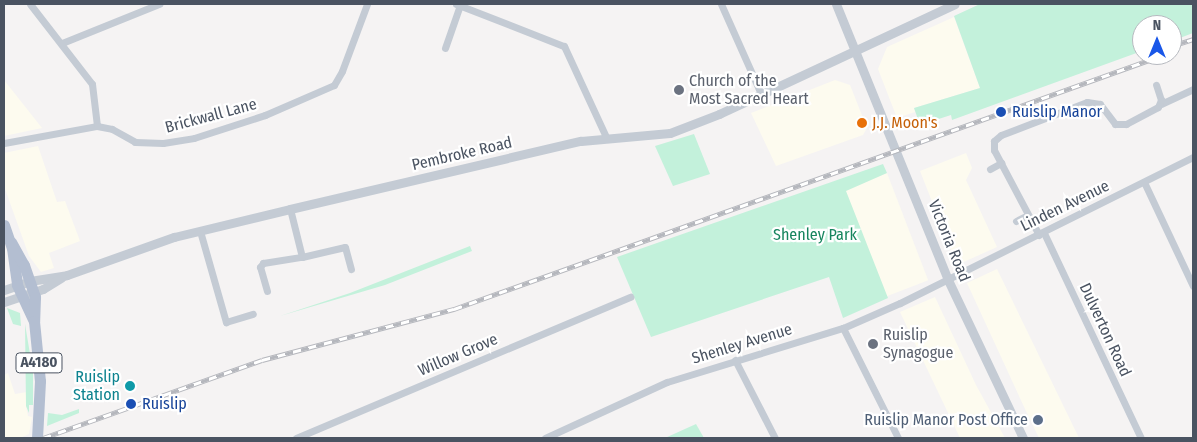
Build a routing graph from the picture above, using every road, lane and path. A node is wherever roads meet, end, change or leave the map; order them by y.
1 (30, 4) edge
2 (159, 4) edge
3 (367, 4) edge
4 (458, 4) edge
5 (721, 4) edge
6 (836, 4) edge
7 (951, 5) edge
8 (62, 43) junction
9 (445, 48) dead end
10 (857, 50) junction
11 (1156, 85) dead end
12 (1193, 90) edge
13 (761, 94) junction
14 (1160, 104) junction
15 (97, 126) junction
16 (606, 137) junction
17 (4, 142) edge
18 (1193, 157) edge
19 (1001, 163) junction
20 (990, 169) dead end
21 (1144, 182) junction
22 (290, 209) junction
23 (1028, 215) junction
24 (1016, 220) dead end
25 (4, 225) edge
26 (200, 232) junction
27 (1041, 234) junction
28 (11, 242) junction
29 (302, 257) junction
30 (1193, 265) edge
31 (351, 269) dead end
32 (1185, 269) junction
33 (66, 275) junction
34 (948, 280) junction
35 (1193, 286) edge
36 (27, 288) junction
37 (4, 290) edge
38 (267, 291) dead end
39 (630, 297) dead end
40 (4, 302) edge
41 (253, 314) dead end
42 (842, 328) junction
43 (735, 360) junction
44 (37, 438) edge
45 (296, 438) edge
46 (545, 438) edge
47 (774, 438) edge
48 (898, 438) edge
49 (1023, 438) edge
50 (1141, 438) edge

1 - 8 street
2 - 8 street
3 - 15 street, Brickwall Lane
4 - 9 street
4 - 16 street
5 - 13 street
6 - 10 street, Victoria Road
7 - 10 street, Pembroke Road
8 - 15 street
10 - 13 street, Pembroke Road
10 - 34 street, Victoria Road
11 - 14 street
12 - 14 street
13 - 16 street, Pembroke Road
14 - 19 street, Dulverton Road
15 - 17 street, Brickwall Lane
16 - 22 street, Pembroke Road
18 - 21 street, Linden Avenue
19 - 20 street
19 - 23 street, Dulverton Road
21 - 27 street, Linden Avenue
21 - 32 street
22 - 26 street, Pembroke Road
22 - 29 street
23 - 24 street
23 - 27 street, Dulverton Road
25 - 28 main road, A4180
26 - 33 street, Pembroke Road
26 - 41 street
27 - 34 street, Linden Avenue
27 - 50 street, Dulverton Road
28 - 36 main road
28 - 36 main road, A4180
29 - 31 street
29 - 38 street
30 - 32 street
32 - 35 street
33 - 36 street, Pembroke Road
33 - 36 street, Pembroke Road
34 - 42 street, Shenley Avenue
34 - 49 street, Victoria Road
36 - 37 street
36 - 40 street
36 - 44 main road, A4180
39 - 45 street, Willow Grove
42 - 43 street, Shenley Avenue
42 - 48 street
43 - 46 street, Shenley Avenue
43 - 47 street

